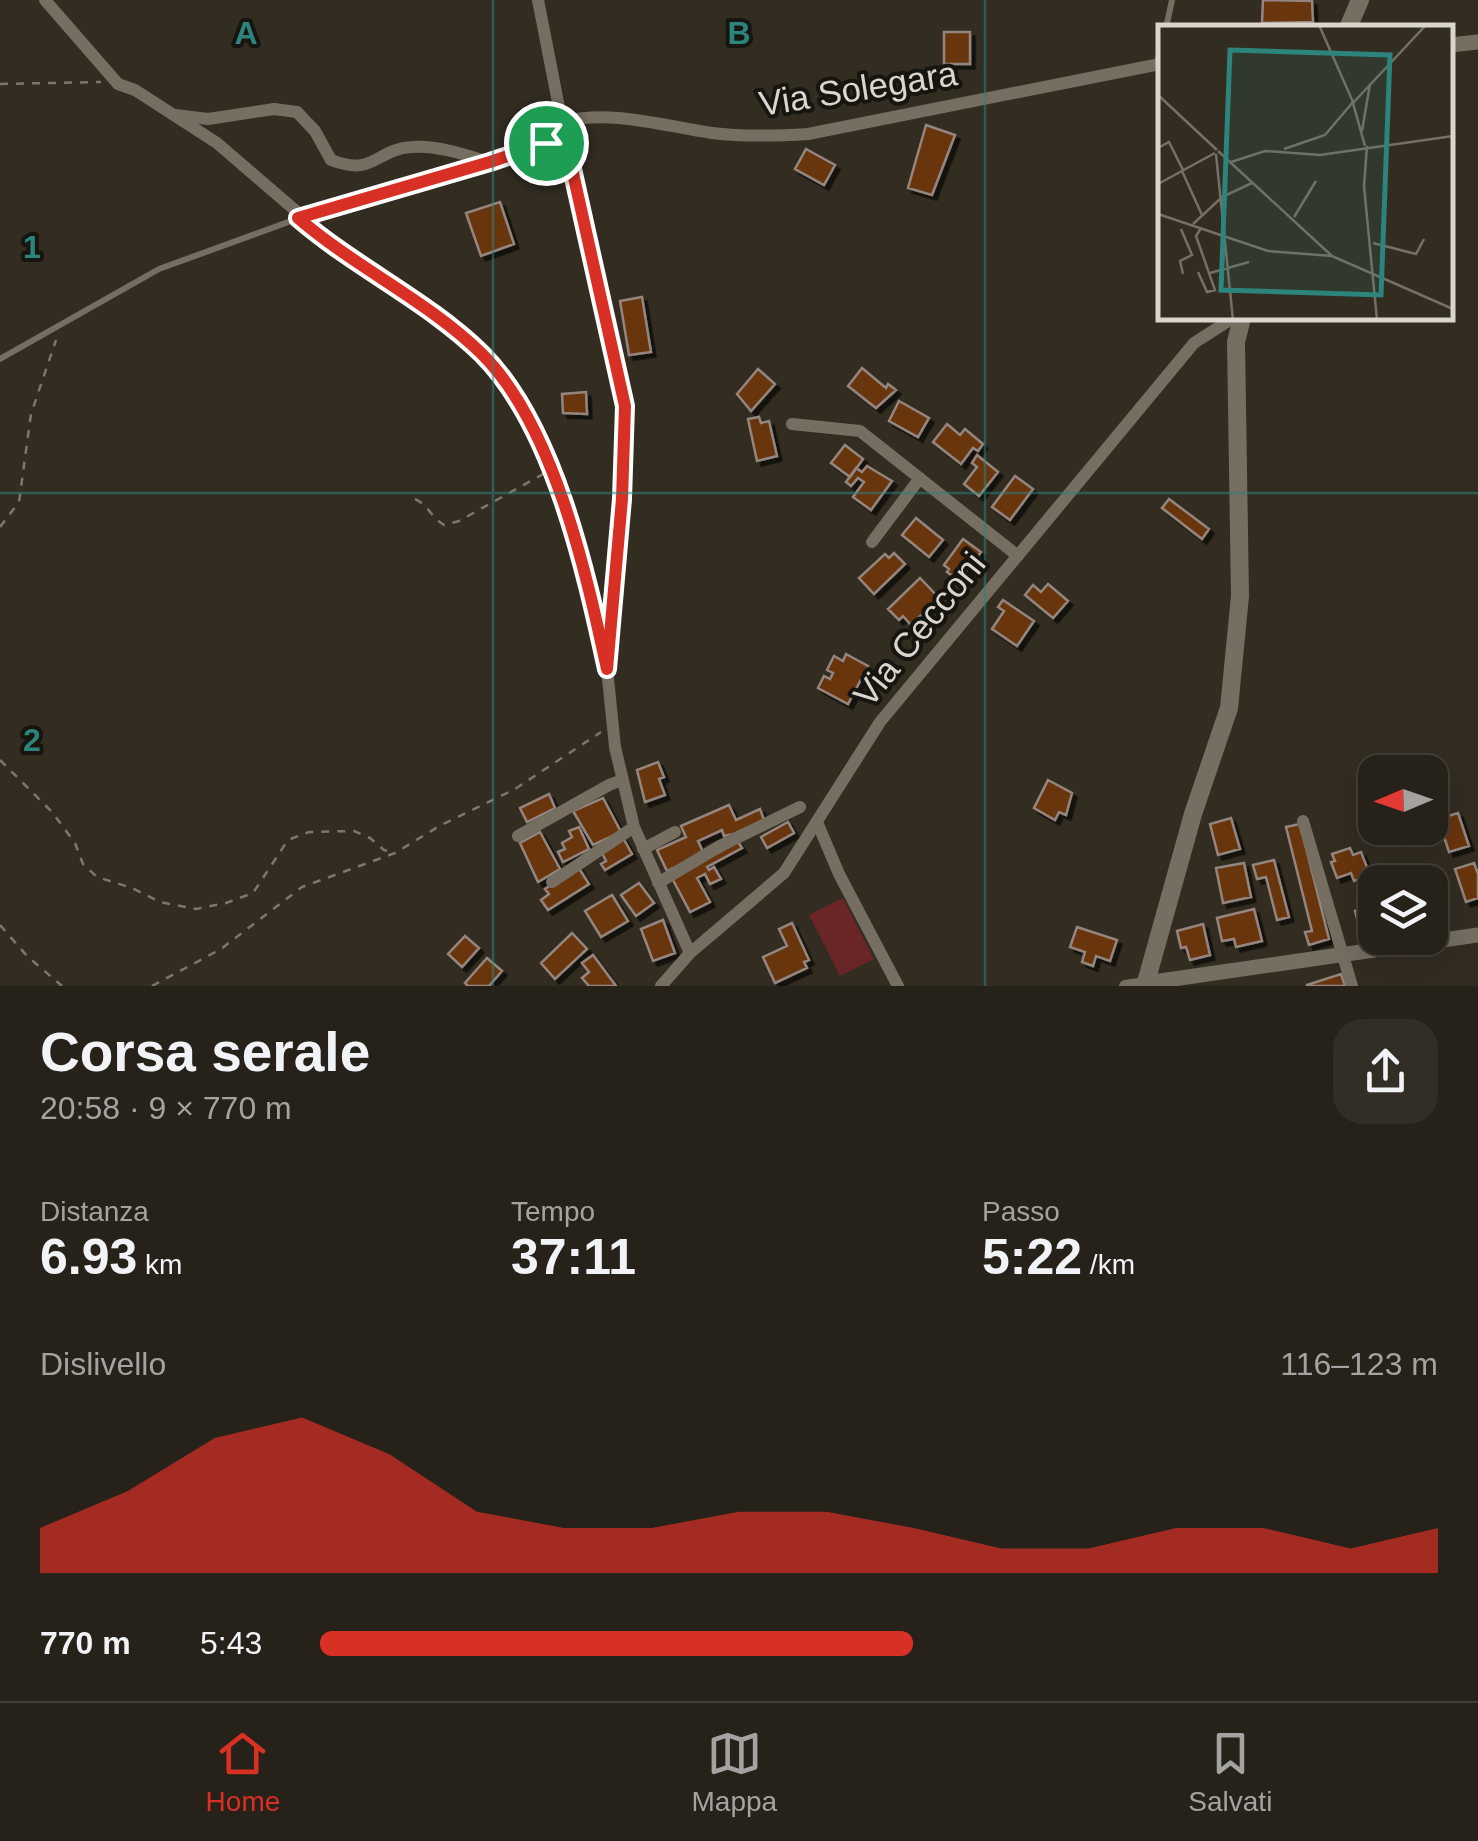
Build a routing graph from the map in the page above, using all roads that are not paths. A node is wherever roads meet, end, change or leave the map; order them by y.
1 (45, 0) edge
2 (538, 0) edge
3 (1172, 0) edge
4 (1360, 0) edge
5 (1167, 25) edge
6 (1349, 25) edge
7 (1478, 42) edge
8 (1453, 45) edge
9 (1158, 64) edge
10 (173, 115) junction
11 (563, 127) junction
12 (490, 162) junction
13 (301, 218) junction
14 (1230, 320) edge
15 (1242, 320) edge
16 (0, 359) edge
17 (792, 424) dead end
18 (920, 478) junction
19 (872, 542) dead end
20 (1018, 556) junction
21 (607, 669) junction
22 (622, 780) junction
23 (800, 807) dead end
24 (1303, 821) dead end
25 (816, 822) junction
26 (634, 827) junction
27 (675, 832) dead end
28 (518, 836) dead end
29 (643, 850) junction
30 (552, 882) dead end
31 (658, 883) junction
32 (1478, 935) edge
33 (690, 953) junction
34 (1340, 955) junction
35 (1146, 985) edge
36 (661, 986) edge
37 (898, 986) edge
38 (1125, 986) edge
39 (1352, 986) edge

1 - 10 street
2 - 11 street
3 - 5 lane
4 - 6 main road
7 - 8 street
9 - 11 street, Via Solegara
10 - 12 street
10 - 13 street
11 - 12 street, Via Solegara
11 - 21 street
12 - 13 street, Via Solegara
13 - 16 lane
13 - 21 lane
14 - 20 street, Via Cecconi
15 - 35 main road
17 - 18 street
18 - 19 street
18 - 20 street
20 - 25 street, Via Cecconi
21 - 22 street
22 - 26 street
22 - 28 street
23 - 31 street
24 - 34 street
25 - 33 street, Via Cecconi
25 - 37 street
26 - 29 street
26 - 30 street
27 - 29 street
29 - 31 street
31 - 33 street
32 - 34 street
33 - 36 street, Via Cecconi
34 - 35 street
34 - 39 street
35 - 38 street

